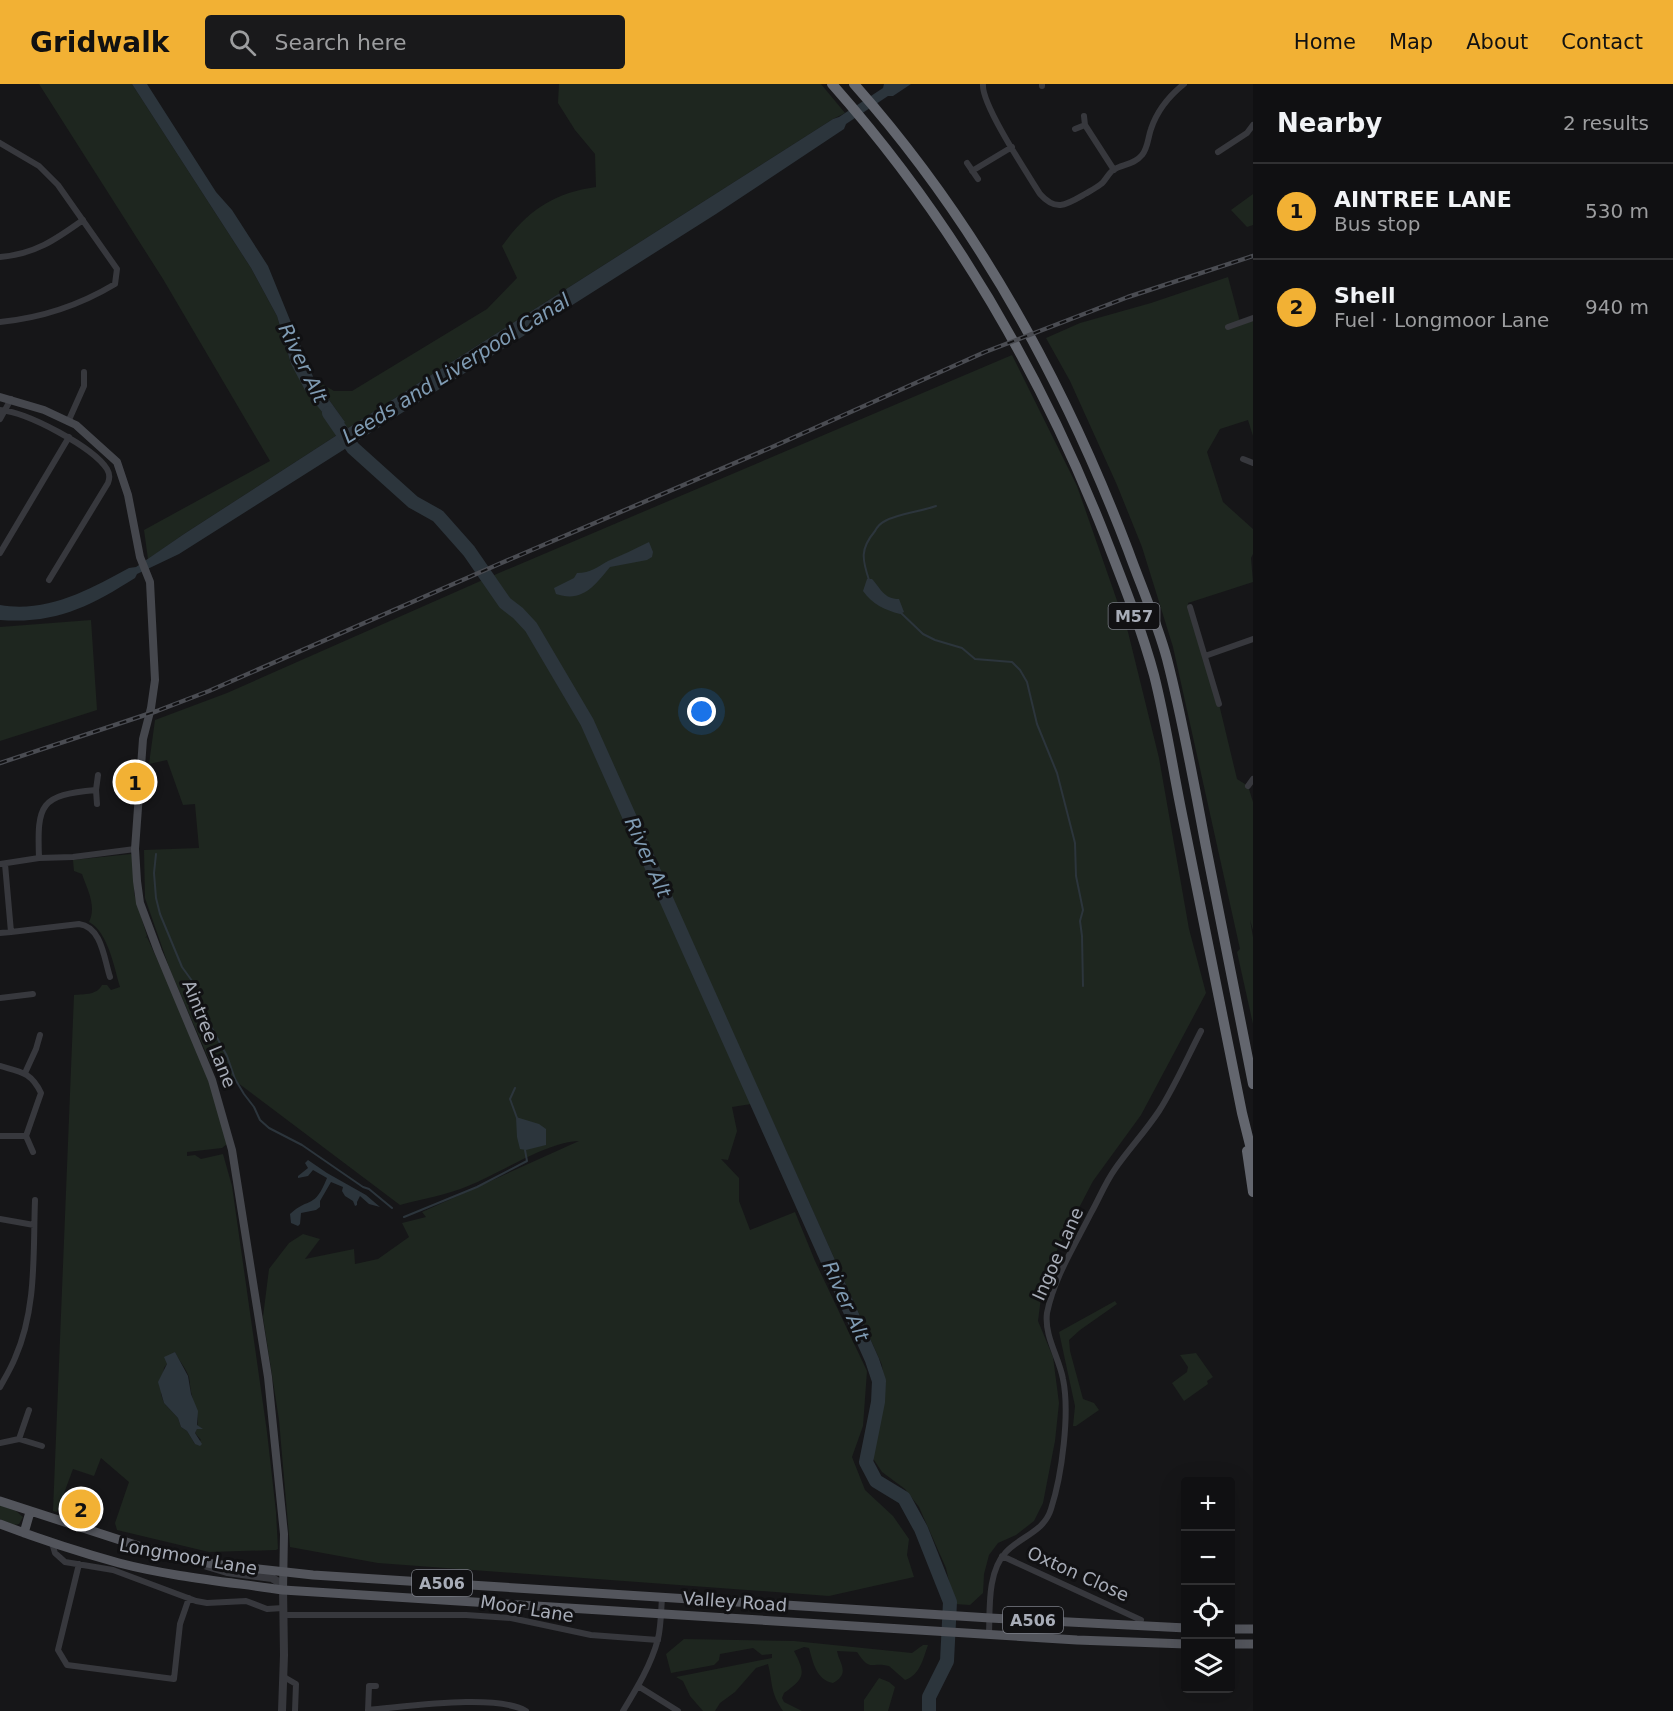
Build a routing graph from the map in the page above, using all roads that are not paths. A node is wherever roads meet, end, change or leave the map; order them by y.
1 (832, 84) edge
2 (983, 84) edge
3 (1184, 84) edge
4 (855, 85) edge
5 (1084, 116) dead end
6 (1085, 125) junction
7 (1253, 125) edge
8 (1075, 129) dead end
9 (2, 145) edge
10 (1012, 147) junction
11 (1218, 152) dead end
12 (0, 155) edge
13 (967, 163) dead end
14 (1114, 170) junction
15 (972, 171) junction
16 (978, 179) dead end
17 (83, 220) junction
18 (0, 257) edge
19 (1253, 318) edge
20 (0, 322) edge
21 (1228, 327) dead end
22 (84, 372) dead end
23 (0, 397) edge
24 (11, 399) junction
25 (3, 410) edge
26 (0, 419) edge
27 (68, 422) junction
28 (69, 437) junction
29 (1243, 459) dead end
30 (1253, 463) edge
31 (0, 554) edge
32 (49, 580) dead end
33 (1190, 607) dead end
34 (1253, 639) edge
35 (1205, 656) junction
36 (1218, 704) dead end
37 (98, 775) dead end
38 (1253, 779) edge
39 (1248, 786) dead end
40 (96, 790) junction
41 (97, 804) dead end
42 (135, 849) junction
43 (39, 858) junction
44 (2, 864) edge
45 (11, 932) junction
46 (0, 933) edge
47 (110, 977) dead end
48 (33, 994) dead end
49 (0, 998) edge
50 (1201, 1031) dead end
51 (40, 1035) dead end
52 (0, 1066) edge
53 (25, 1073) junction
54 (1253, 1084) edge
55 (1242, 1113) junction
56 (0, 1136) edge
57 (26, 1136) junction
58 (33, 1152) dead end
59 (1253, 1157) edge
60 (1253, 1192) edge
61 (35, 1200) dead end
62 (0, 1218) edge
63 (34, 1224) junction
64 (0, 1387) edge
65 (28, 1410) dead end
66 (19, 1439) junction
67 (0, 1443) edge
68 (42, 1446) dead end
69 (0, 1501) edge
70 (30, 1512) junction
71 (0, 1524) edge
72 (24, 1533) junction
73 (52, 1543) junction
74 (1002, 1556) junction
75 (186, 1560) junction
76 (79, 1564) junction
77 (284, 1572) junction
78 (284, 1590) junction
79 (189, 1598) junction
80 (662, 1598) junction
81 (284, 1612) junction
82 (661, 1614) junction
83 (990, 1618) junction
84 (1141, 1620) dead end
85 (1181, 1628) edge
86 (1235, 1629) edge
87 (1253, 1629) edge
88 (989, 1634) junction
89 (658, 1640) junction
90 (1181, 1644) edge
91 (1235, 1644) edge
92 (1253, 1644) edge
93 (284, 1677) junction
94 (376, 1686) dead end
95 (638, 1686) junction
96 (437, 1708) edge
97 (282, 1711) edge
98 (295, 1711) edge
99 (368, 1711) edge
100 (526, 1711) edge
101 (623, 1711) edge
102 (678, 1711) edge

1 - 55 highway, M57
2 - 10 street
3 - 14 street
4 - 54 highway, M57
5 - 6 street
6 - 8 street
6 - 14 street
7 - 11 street
9 - 12 street
9 - 17 street
10 - 14 street
10 - 15 street
13 - 15 street
15 - 16 street
17 - 18 street
17 - 20 street
19 - 21 street
22 - 27 street
23 - 24 main road, Aintree Lane
24 - 25 street
24 - 27 main road, Aintree Lane
25 - 26 street
25 - 28 street
27 - 42 main road, Aintree Lane
28 - 31 street
28 - 32 street
29 - 30 street
33 - 35 street
34 - 35 street
35 - 36 street
37 - 40 street
38 - 39 street
40 - 41 street
40 - 43 street
42 - 43 street
42 - 77 main road, Aintree Lane
43 - 44 street
44 - 45 street
45 - 46 street
45 - 47 street
48 - 49 street
50 - 74 street, Ingoe Lane
51 - 53 street
52 - 53 street
53 - 57 street
55 - 59 highway, M57
55 - 60 highway, M57
56 - 57 street
57 - 58 street
61 - 63 street
62 - 63 street
63 - 64 street
65 - 66 street
66 - 67 street
66 - 68 street
69 - 70 main road, Longmoor Lane / A506
70 - 72 main road
70 - 75 main road, Longmoor Lane / A506
71 - 72 main road, Longmoor Lane / A506
72 - 73 main road, Longmoor Lane / A506
73 - 76 street, Longmoor Lane
73 - 78 main road, Longmoor Lane / A506
74 - 83 street
74 - 84 street, Oxton Close
75 - 77 main road, Longmoor Lane / A506
75 - 78 street
76 - 79 street, Longmoor Lane
76 - 79 street
77 - 78 main road, Aintree Lane
77 - 80 main road, Valley Road / A506
78 - 81 street
78 - 82 main road, Valley Road / A506
79 - 81 street, Longmoor Lane
80 - 82 street
80 - 83 main road, Valley Road / A506
81 - 89 street, Moor Lane
81 - 93 street
82 - 88 main road, Valley Road / A506
82 - 89 street
83 - 85 main road, Valley Road / A506
83 - 88 street
86 - 87 main road
88 - 90 main road, Valley Road / A506
89 - 95 street
91 - 92 main road
93 - 97 street
93 - 98 street
94 - 99 street
95 - 101 street
95 - 102 street
96 - 99 street
96 - 100 street

